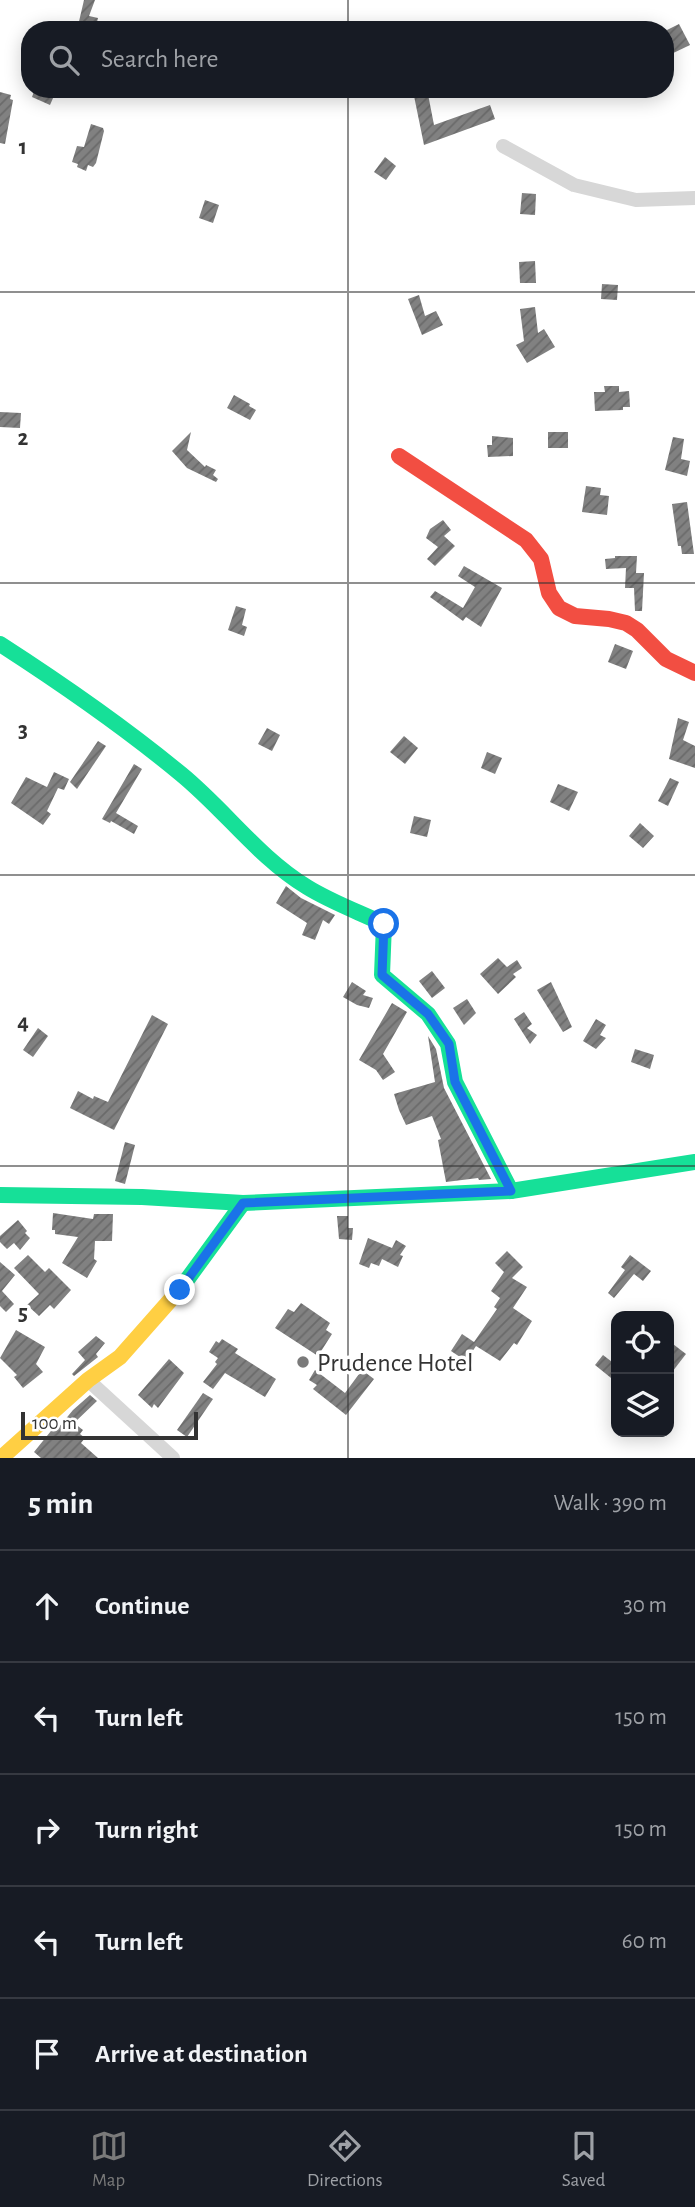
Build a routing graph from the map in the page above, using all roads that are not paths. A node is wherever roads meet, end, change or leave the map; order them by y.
1 (503, 146) dead end
2 (695, 198) edge
3 (399, 456) dead end
4 (0, 644) edge
5 (695, 673) edge
6 (695, 1162) edge
7 (511, 1191) junction
8 (0, 1195) edge
9 (243, 1203) junction
10 (88, 1380) junction
11 (1, 1458) edge
12 (173, 1458) edge

1 - 2 street
3 - 5 street
4 - 7 street
6 - 7 street
7 - 9 street
8 - 9 street
9 - 10 street
10 - 11 street
10 - 12 street

